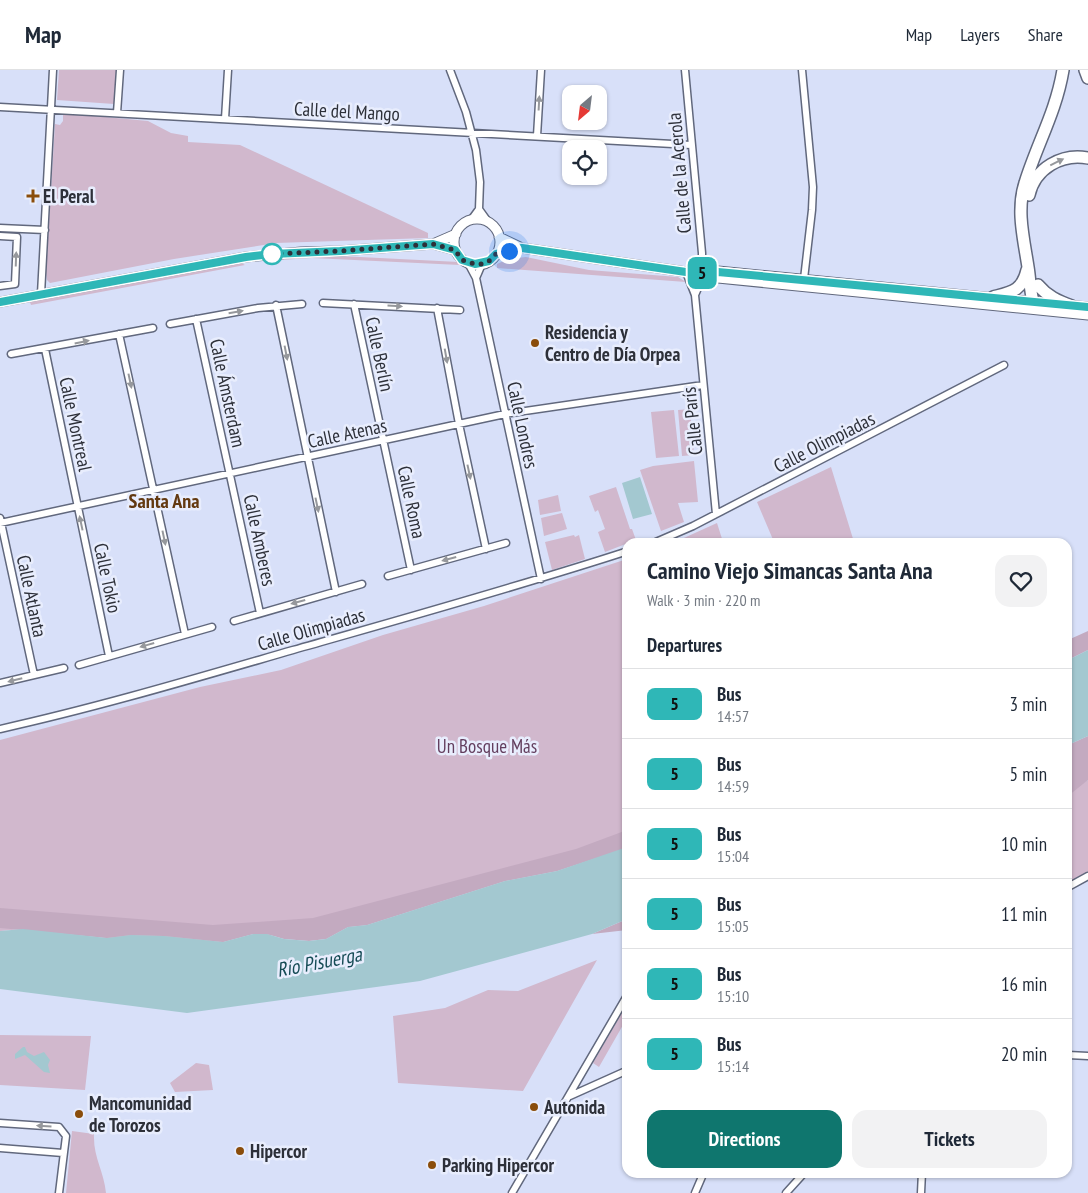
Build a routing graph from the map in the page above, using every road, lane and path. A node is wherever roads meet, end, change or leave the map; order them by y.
1 (53, 70) edge
2 (120, 70) edge
3 (228, 70) edge
4 (450, 70) edge
5 (541, 70) edge
6 (685, 70) edge
7 (802, 70) edge
8 (1063, 70) edge
9 (1085, 70) edge
10 (1088, 78) edge
11 (0, 107) edge
12 (50, 109) junction
13 (117, 113) junction
14 (225, 119) junction
15 (473, 133) junction
16 (537, 136) junction
17 (691, 145) junction
18 (1088, 158) edge
19 (479, 209) junction
20 (471, 220) junction
21 (489, 223) junction
22 (0, 228) edge
23 (45, 230) junction
24 (456, 234) junction
25 (0, 236) edge
26 (499, 236) junction
27 (433, 244) junction
28 (522, 248) junction
29 (455, 250) junction
30 (496, 254) junction
31 (468, 263) junction
32 (482, 264) junction
33 (1028, 266) junction
34 (686, 272) junction
35 (705, 275) junction
36 (476, 278) junction
37 (804, 279) junction
38 (747, 281) junction
39 (1038, 285) junction
40 (0, 286) edge
41 (855, 292) junction
42 (41, 294) junction
43 (695, 295) junction
44 (909, 297) junction
45 (994, 297) junction
46 (0, 302) edge
47 (1033, 302) junction
48 (323, 303) dead end
49 (302, 304) dead end
50 (354, 304) junction
51 (276, 305) junction
52 (1072, 306) junction
53 (1088, 307) edge
54 (437, 308) junction
55 (460, 310) dead end
56 (1088, 314) edge
57 (196, 319) junction
58 (170, 324) dead end
59 (152, 328) dead end
60 (119, 334) junction
61 (45, 349) junction
62 (11, 354) dead end
63 (1004, 365) dead end
64 (703, 385) junction
65 (505, 414) junction
66 (459, 424) junction
67 (384, 440) junction
68 (307, 457) junction
69 (230, 474) junction
70 (154, 490) junction
71 (78, 506) junction
72 (716, 514) junction
73 (0, 521) edge
74 (665, 538) edge
75 (506, 542) dead end
76 (486, 549) junction
77 (622, 554) edge
78 (411, 570) junction
79 (388, 576) dead end
80 (541, 579) junction
81 (362, 584) dead end
82 (336, 592) junction
83 (260, 613) junction
84 (234, 620) dead end
85 (212, 627) dead end
86 (185, 634) junction
87 (109, 656) junction
88 (78, 664) dead end
89 (64, 668) dead end
90 (34, 675) junction
91 (0, 683) edge
92 (0, 729) edge
93 (1088, 876) edge
94 (1072, 885) edge
95 (622, 1005) edge
96 (1072, 1055) edge
97 (1088, 1056) edge
98 (622, 1073) edge
99 (570, 1096) junction
100 (0, 1124) edge
101 (0, 1148) edge
102 (63, 1153) junction
103 (701, 1178) edge
104 (800, 1178) edge
105 (922, 1178) edge
106 (59, 1193) edge
107 (512, 1193) edge
108 (695, 1193) edge
109 (786, 1193) edge
110 (921, 1193) edge

1 - 12 street
2 - 13 street
3 - 14 street
4 - 15 street
16 -> 5 street
6 - 17 street, Calle de la Acerola
7 - 37 street
8 - 33 highway
9 - 10 highway
11 - 12 street, Calle del Mango
12 - 13 street, Calle del Mango
12 - 23 street
13 - 14 street, Calle del Mango
14 - 15 street, Calle del Mango
15 - 16 street, Calle del Mango
15 - 19 street
16 - 17 street, Calle del Mango
17 - 35 street, Calle de la Acerola
39 -> 18 highway
19 - 20 street
19 - 21 street
20 - 21 main road
20 - 24 main road
21 - 26 main road
22 - 23 street
23 - 42 street
24 - 27 main road
24 - 29 main road
40 -> 25 street
26 - 28 main road
26 - 30 main road
27 - 29 main road
27 - 42 main road
28 - 30 main road
28 - 34 main road
29 - 31 main road
30 - 32 main road
31 - 32 main road
31 - 36 street, Calle Londres
32 - 36 street
33 - 45 highway
33 - 47 highway
34 - 35 main road
34 - 43 street, Calle París
35 - 37 main road
35 - 38 main road
35 - 43 street
36 - 65 street, Calle Londres
37 - 38 main road
37 - 41 main road
37 - 45 main road
38 - 41 main road
39 - 47 highway
39 - 52 highway
41 - 44 main road
42 - 46 main road
43 - 64 street, Calle París
44 - 47 main road
44 - 56 main road
45 - 47 main road
47 - 52 main road
47 - 56 main road
48 - 50 street, Calle Berlín
49 - 51 street, Calle Ámsterdam
50 -> 54 street, Calle Berlín
50 - 67 street, Calle Berlín
57 -> 51 street, Calle Ámsterdam
51 -> 68 street
52 - 53 main road
54 - 55 street, Calle Berlín
54 -> 66 street
57 - 58 street, Calle Ámsterdam
57 - 69 street, Calle Ámsterdam
59 - 60 street
61 -> 60 street
60 -> 70 street
61 - 62 street
61 - 71 street, Calle Montreal
63 - 72 street, Calle Olimpiadas
64 - 65 street, Calle Atenas
64 - 72 street, Calle París
65 - 66 street, Calle Atenas
65 - 80 street, Calle Londres
66 - 67 street, Calle Atenas
66 -> 76 street
67 - 68 street, Calle Atenas
67 - 78 street, Calle Roma
68 - 69 street, Calle Atenas
68 -> 82 street
69 - 70 street, Calle Atenas
69 - 83 street, Calle Amberes
70 - 71 street, Calle Atenas
70 -> 86 street
71 - 73 street, Calle Atenas
87 -> 71 street, Calle Tokio
72 - 74 street, Calle Olimpiadas
73 - 90 street, Calle Atlanta
75 - 76 street, Calle Roma
76 -> 78 street, Calle Roma
77 - 80 street, Calle Olimpiadas
78 - 79 street, Calle Roma
80 - 92 street, Calle Olimpiadas
81 - 82 street, Calle Amberes
82 -> 83 street, Calle Amberes
83 - 84 street, Calle Amberes
85 - 86 street
86 -> 87 street
87 - 88 street
89 - 90 street
90 -> 91 street
93 - 94 street
95 - 99 street
96 - 97 street
98 - 99 street
99 - 107 street
102 -> 100 street
101 - 102 street
102 - 106 street
103 - 108 street
104 - 109 street
105 - 110 street

